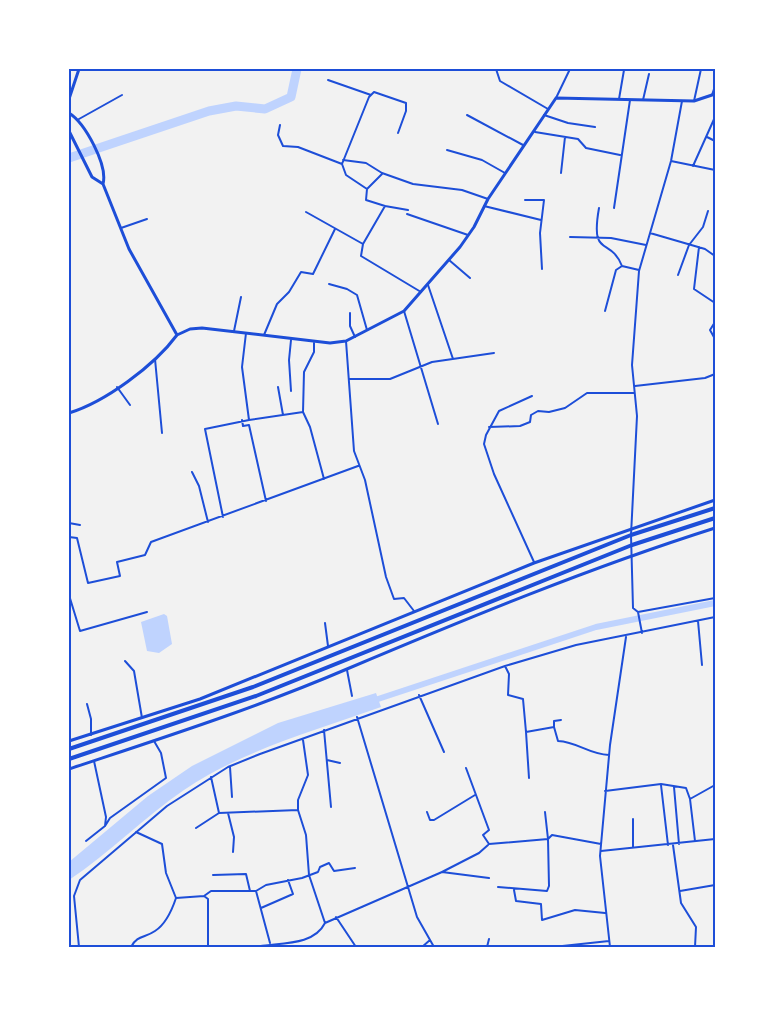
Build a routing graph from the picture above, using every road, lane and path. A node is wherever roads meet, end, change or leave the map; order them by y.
1 (78, 69) edge
2 (496, 69) edge
3 (570, 69) edge
4 (700, 69) edge
5 (624, 70) edge
6 (648, 74) dead end
7 (328, 80) dead end
8 (715, 86) edge
9 (122, 95) dead end
10 (371, 95) junction
11 (714, 95) edge
12 (556, 98) junction
13 (69, 99) edge
14 (620, 99) junction
15 (630, 100) junction
16 (643, 100) junction
17 (682, 101) junction
18 (694, 101) junction
19 (548, 109) junction
20 (69, 113) edge
21 (467, 115) dead end
22 (544, 115) junction
23 (715, 117) edge
24 (79, 119) junction
25 (280, 124) dead end
26 (595, 127) dead end
27 (69, 132) edge
28 (535, 132) junction
29 (398, 133) dead end
30 (565, 137) junction
31 (707, 137) junction
32 (715, 141) edge
33 (524, 145) junction
34 (447, 150) dead end
35 (620, 155) junction
36 (343, 160) junction
37 (671, 161) junction
38 (342, 165) junction
39 (693, 166) junction
40 (715, 170) edge
41 (382, 173) junction
42 (505, 173) junction
43 (561, 173) dead end
44 (103, 184) junction
45 (367, 189) junction
46 (488, 199) junction
47 (525, 200) dead end
48 (385, 206) junction
49 (484, 206) junction
50 (599, 208) dead end
51 (614, 208) dead end
52 (408, 210) dead end
53 (708, 211) dead end
54 (306, 212) dead end
55 (407, 214) dead end
56 (147, 219) dead end
57 (541, 220) junction
58 (122, 228) junction
59 (335, 229) junction
60 (650, 233) junction
61 (468, 235) junction
62 (570, 237) dead end
63 (597, 238) junction
64 (363, 244) junction
65 (646, 245) junction
66 (689, 245) junction
67 (699, 248) junction
68 (715, 256) edge
69 (449, 260) junction
70 (622, 266) junction
71 (542, 269) dead end
72 (639, 270) junction
73 (678, 275) dead end
74 (470, 278) dead end
75 (329, 284) dead end
76 (428, 285) junction
77 (421, 292) junction
78 (241, 297) dead end
79 (715, 303) edge
80 (404, 311) junction
81 (605, 311) dead end
82 (350, 313) dead end
83 (715, 322) edge
84 (367, 330) junction
85 (234, 331) junction
86 (246, 332) junction
87 (177, 335) junction
88 (264, 335) junction
89 (355, 337) junction
90 (715, 339) edge
91 (291, 340) junction
92 (346, 341) junction
93 (315, 343) junction
94 (495, 353) dead end
95 (155, 359) junction
96 (453, 359) junction
97 (423, 367) junction
98 (715, 374) edge
99 (349, 379) junction
100 (634, 386) junction
101 (117, 387) junction
102 (278, 387) dead end
103 (291, 392) dead end
104 (634, 393) junction
105 (532, 396) dead end
106 (130, 405) dead end
107 (303, 412) junction
108 (69, 413) edge
109 (283, 416) junction
110 (242, 420) junction
111 (249, 420) junction
112 (438, 424) dead end
113 (489, 427) junction
114 (162, 433) dead end
115 (358, 466) junction
116 (192, 472) dead end
117 (324, 479) junction
118 (715, 500) edge
119 (266, 501) junction
120 (715, 508) edge
121 (223, 517) junction
122 (715, 518) edge
123 (208, 522) junction
124 (69, 523) edge
125 (80, 525) dead end
126 (631, 528) junction
127 (715, 528) edge
128 (631, 535) junction
129 (69, 537) edge
130 (632, 545) junction
131 (633, 555) junction
132 (534, 563) junction
133 (69, 595) edge
134 (715, 598) edge
135 (70, 605) edge
136 (414, 611) junction
137 (147, 612) dead end
138 (638, 612) junction
139 (715, 617) edge
140 (698, 621) junction
141 (325, 623) dead end
142 (642, 633) junction
143 (626, 637) junction
144 (328, 646) junction
145 (125, 661) dead end
146 (702, 665) dead end
147 (505, 666) junction
148 (347, 669) junction
149 (419, 695) junction
150 (352, 696) dead end
151 (87, 704) dead end
152 (142, 718) junction
153 (358, 718) junction
154 (561, 720) dead end
155 (554, 727) junction
156 (324, 730) junction
157 (526, 732) junction
158 (91, 735) junction
159 (303, 740) junction
160 (69, 741) edge
161 (154, 741) junction
162 (69, 749) edge
163 (444, 752) dead end
164 (609, 755) junction
165 (69, 759) edge
166 (327, 760) junction
167 (94, 761) junction
168 (340, 763) dead end
169 (230, 767) junction
170 (466, 768) dead end
171 (69, 769) edge
172 (212, 777) junction
173 (529, 778) dead end
174 (661, 784) junction
175 (715, 785) edge
176 (674, 787) junction
177 (605, 791) junction
178 (475, 795) junction
179 (232, 797) dead end
180 (690, 799) junction
181 (332, 807) dead end
182 (298, 810) junction
183 (427, 812) dead end
184 (545, 812) dead end
185 (219, 813) junction
186 (228, 813) junction
187 (633, 819) dead end
188 (105, 826) junction
189 (196, 828) dead end
190 (136, 832) junction
191 (548, 839) junction
192 (715, 839) edge
193 (86, 841) dead end
194 (695, 841) junction
195 (489, 844) junction
196 (601, 844) junction
197 (679, 844) junction
198 (668, 845) junction
199 (673, 845) junction
200 (633, 847) junction
201 (601, 851) junction
202 (233, 852) dead end
203 (355, 868) dead end
204 (442, 872) junction
205 (213, 875) dead end
206 (309, 875) junction
207 (489, 878) dead end
208 (288, 880) junction
209 (715, 885) edge
210 (409, 887) junction
211 (498, 887) dead end
212 (514, 890) junction
213 (250, 891) junction
214 (256, 891) junction
215 (680, 891) junction
216 (204, 896) junction
217 (176, 898) junction
218 (261, 908) junction
219 (605, 913) junction
220 (336, 917) junction
221 (325, 922) junction
222 (489, 939) dead end
223 (430, 940) junction
224 (609, 940) junction
225 (270, 943) junction
226 (294, 945) edge
227 (79, 947) edge
228 (131, 947) edge
229 (208, 947) edge
230 (254, 947) edge
231 (356, 947) edge
232 (422, 947) edge
233 (434, 947) edge
234 (487, 947) edge
235 (553, 947) edge
236 (610, 947) edge
237 (695, 947) edge

1 - 13 street
2 - 19 street
3 - 12 street
4 - 18 street
5 - 14 street
6 - 16 street
7 - 10 street
8 - 11 street
9 - 24 street
10 - 29 street
10 - 36 street
11 - 18 street
12 - 14 street
12 - 19 street
14 - 15 street
15 - 16 street
15 - 35 street
16 - 17 street
17 - 18 street
17 - 37 street
19 - 22 street
20 - 24 street
21 - 33 street
22 - 26 street
22 - 28 street
23 - 31 street
24 - 44 street
25 - 38 street
27 - 44 street
28 - 30 street
28 - 33 street
30 - 35 street
30 - 43 street
31 - 32 street
31 - 39 street
33 - 42 street
34 - 42 street
35 - 51 street
36 - 38 street
36 - 41 street
37 - 39 street
37 - 60 street
38 - 45 street
39 - 40 street
41 - 45 street
41 - 46 street
42 - 46 street
44 - 58 street
45 - 48 street
46 - 49 street
47 - 57 street
48 - 52 street
48 - 64 street
49 - 57 street
49 - 61 street
50 - 63 street
53 - 66 street
54 - 59 street
55 - 61 street
56 - 58 street
57 - 71 street
58 - 87 street
59 - 64 street
59 - 88 street
60 - 65 street
60 - 66 street
61 - 69 street
62 - 63 street
63 - 65 street
63 - 70 street
64 - 77 street
65 - 72 street
66 - 67 street
66 - 73 street
67 - 68 street
67 - 79 street
69 - 74 street
69 - 76 street
70 - 72 street
70 - 81 street
72 - 100 street
75 - 84 street
76 - 77 street
76 - 96 street
77 - 80 street
78 - 85 street
80 - 84 street
80 - 97 street
82 - 89 street
83 - 90 street
84 - 89 street
85 - 86 street
85 - 87 street
86 - 88 street
86 - 111 street
87 - 95 street
88 - 91 street
89 - 92 street
91 - 93 street
91 - 103 street
92 - 93 street
92 - 99 street
93 - 107 street
94 - 96 street
95 - 101 street
95 - 114 street
96 - 97 street
97 - 99 street
97 - 112 street
98 - 100 street
99 - 115 street
100 - 104 street
101 - 106 street
101 - 108 street
102 - 109 street
104 - 113 street
104 - 126 street
105 - 113 street
107 - 109 street
107 - 117 street
109 - 111 street
110 - 111 street
110 - 119 street
110 - 121 street
113 - 132 street
115 - 117 street
115 - 136 street
116 - 123 street
117 - 119 street
118 - 126 street
119 - 121 street
120 - 128 highway
121 - 123 street
122 - 130 highway
123 - 129 street
124 - 125 street
126 - 128 street
126 - 132 street
127 - 131 street
128 - 130 street
128 - 162 highway
130 - 131 street
130 - 165 highway
131 - 138 street
131 - 148 street
132 - 136 street
133 - 135 street
134 - 138 street
135 - 137 street
136 - 144 street
138 - 142 street
139 - 140 street
140 - 142 street
140 - 146 street
141 - 144 street
142 - 143 street
143 - 147 street
143 - 164 street
144 - 152 street
145 - 152 street
147 - 149 street
147 - 157 street
148 - 150 street
148 - 161 street
149 - 153 street
149 - 163 street
151 - 158 street
152 - 158 street
153 - 156 street
153 - 210 street
154 - 155 street
155 - 157 street
155 - 164 street
156 - 159 street
156 - 166 street
157 - 173 street
158 - 160 street
159 - 169 street
159 - 182 street
161 - 167 street
161 - 188 street
164 - 177 street
166 - 168 street
166 - 181 street
167 - 171 street
167 - 188 street
169 - 172 street
169 - 179 street
170 - 178 street
172 - 185 street
172 - 190 street
174 - 176 street
174 - 177 street
174 - 198 street
175 - 180 street
176 - 180 street
176 - 197 street
177 - 196 street
178 - 183 street
178 - 195 street
180 - 194 street
182 - 186 street
182 - 206 street
184 - 191 street
185 - 186 street
185 - 189 street
186 - 202 street
187 - 200 street
188 - 193 street
190 - 217 street
190 - 227 street
191 - 195 street
191 - 196 street
191 - 212 street
192 - 194 street
194 - 197 street
195 - 204 street
196 - 201 street
197 - 199 street
198 - 199 street
198 - 200 street
199 - 215 street
200 - 201 street
201 - 219 street
203 - 206 street
204 - 207 street
204 - 210 street
205 - 213 street
206 - 208 street
206 - 221 street
208 - 214 street
208 - 218 street
209 - 215 street
210 - 220 street
210 - 223 street
211 - 212 street
212 - 219 street
213 - 214 street
213 - 216 street
214 - 218 street
215 - 237 street
216 - 217 street
216 - 229 street
217 - 228 street
218 - 225 street
219 - 224 street
220 - 221 street
220 - 231 street
221 - 226 street
222 - 234 street
223 - 232 street
223 - 233 street
224 - 235 street
224 - 236 street
225 - 226 street
225 - 230 street

